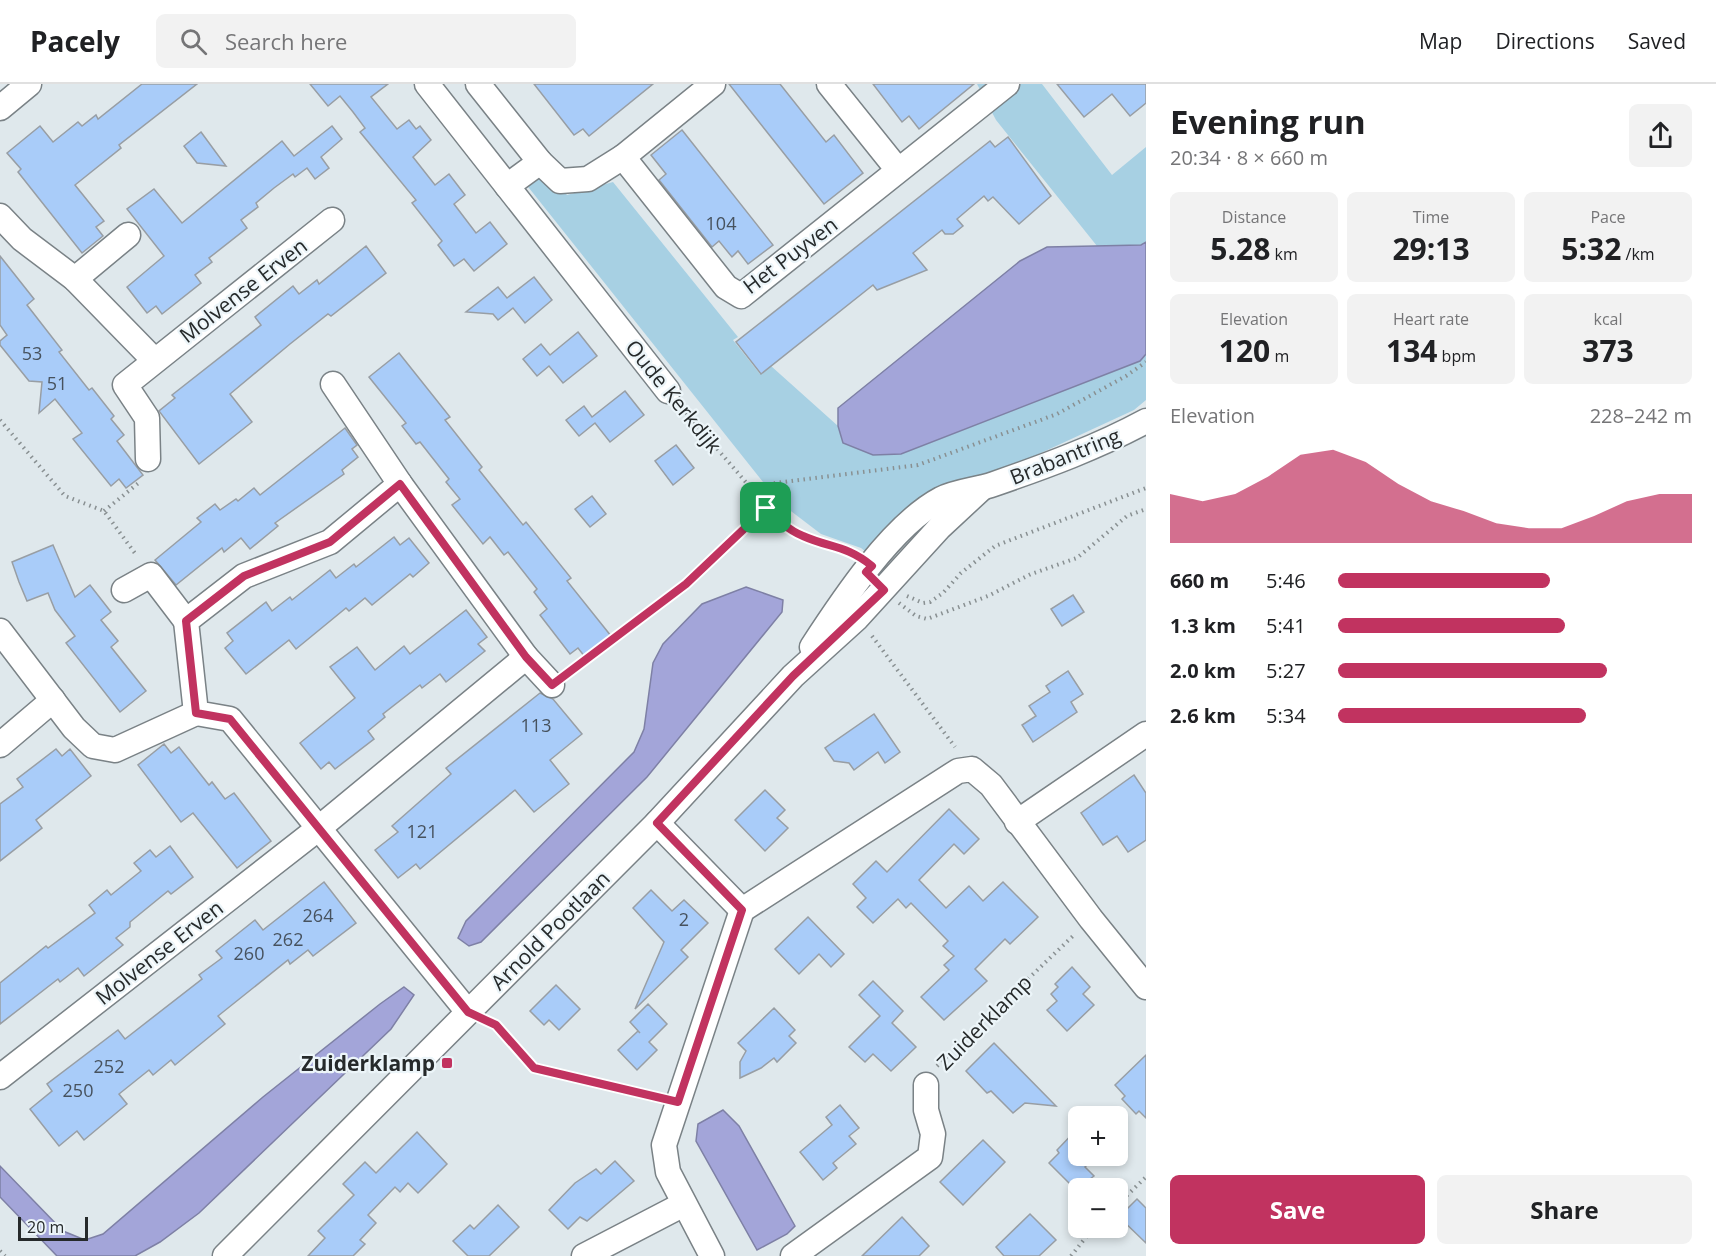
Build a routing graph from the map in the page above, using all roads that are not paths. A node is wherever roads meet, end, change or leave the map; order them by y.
1 (29, 84) edge
2 (427, 84) edge
3 (478, 84) edge
4 (713, 84) edge
5 (829, 84) edge
6 (1007, 84) edge
7 (0, 108) edge
8 (623, 157) junction
9 (540, 162) junction
10 (898, 170) junction
11 (507, 186) junction
12 (0, 216) edge
13 (332, 220) dead end
14 (128, 235) dead end
15 (75, 279) junction
16 (154, 360) junction
17 (333, 384) dead end
18 (668, 391) road end
19 (1146, 421) edge
20 (148, 459) road end
21 (400, 484) junction
22 (982, 488) junction
23 (872, 566) joint
24 (888, 587) joint
25 (124, 590) dead end
26 (186, 621) junction
27 (0, 631) edge
28 (526, 657) junction
29 (793, 676) junction
30 (552, 685) road end
31 (53, 700) junction
32 (196, 713) junction
33 (1146, 734) edge
34 (0, 745) edge
35 (1017, 822) junction
36 (657, 823) junction
37 (319, 828) junction
38 (742, 910) junction
39 (1146, 987) edge
40 (468, 1012) junction
41 (0, 1077) edge
42 (926, 1084) road end
43 (684, 1204) junction
44 (225, 1256) edge
45 (584, 1256) edge
46 (712, 1256) edge
47 (793, 1256) edge

1 - 7 street
2 - 11 street, Oude Kerkdijk
3 - 9 street
4 - 8 street
5 - 10 street
6 - 10 street, Het Puyven
8 - 9 street
8 - 10 street, Het Puyven
9 - 11 street
11 - 18 street, Oude Kerkdijk
12 - 15 street
13 - 16 street, Molvense Erven
14 - 15 street
15 - 16 street
16 - 20 street, Molvense Erven
17 - 21 street
19 - 22 street, Brabantring
21 - 26 street
21 - 28 street
22 - 23 street, Brabantring
22 - 24 street, Brabantring
23 - 29 street, Arnold Pootlaan
24 - 29 street, Arnold Pootlaan
25 - 26 street
26 - 32 street
27 - 31 street
28 - 30 street
28 - 37 street, Molvense Erven
29 - 36 street, Arnold Pootlaan
31 - 32 street
31 - 34 street
32 - 37 street
33 - 35 street
35 - 38 street
35 - 39 street
36 - 38 street
36 - 40 street, Arnold Pootlaan
37 - 40 street
37 - 41 street, Molvense Erven
38 - 43 street
40 - 44 street, Arnold Pootlaan
42 - 47 street, Zuiderklamp
43 - 45 street
43 - 46 street

